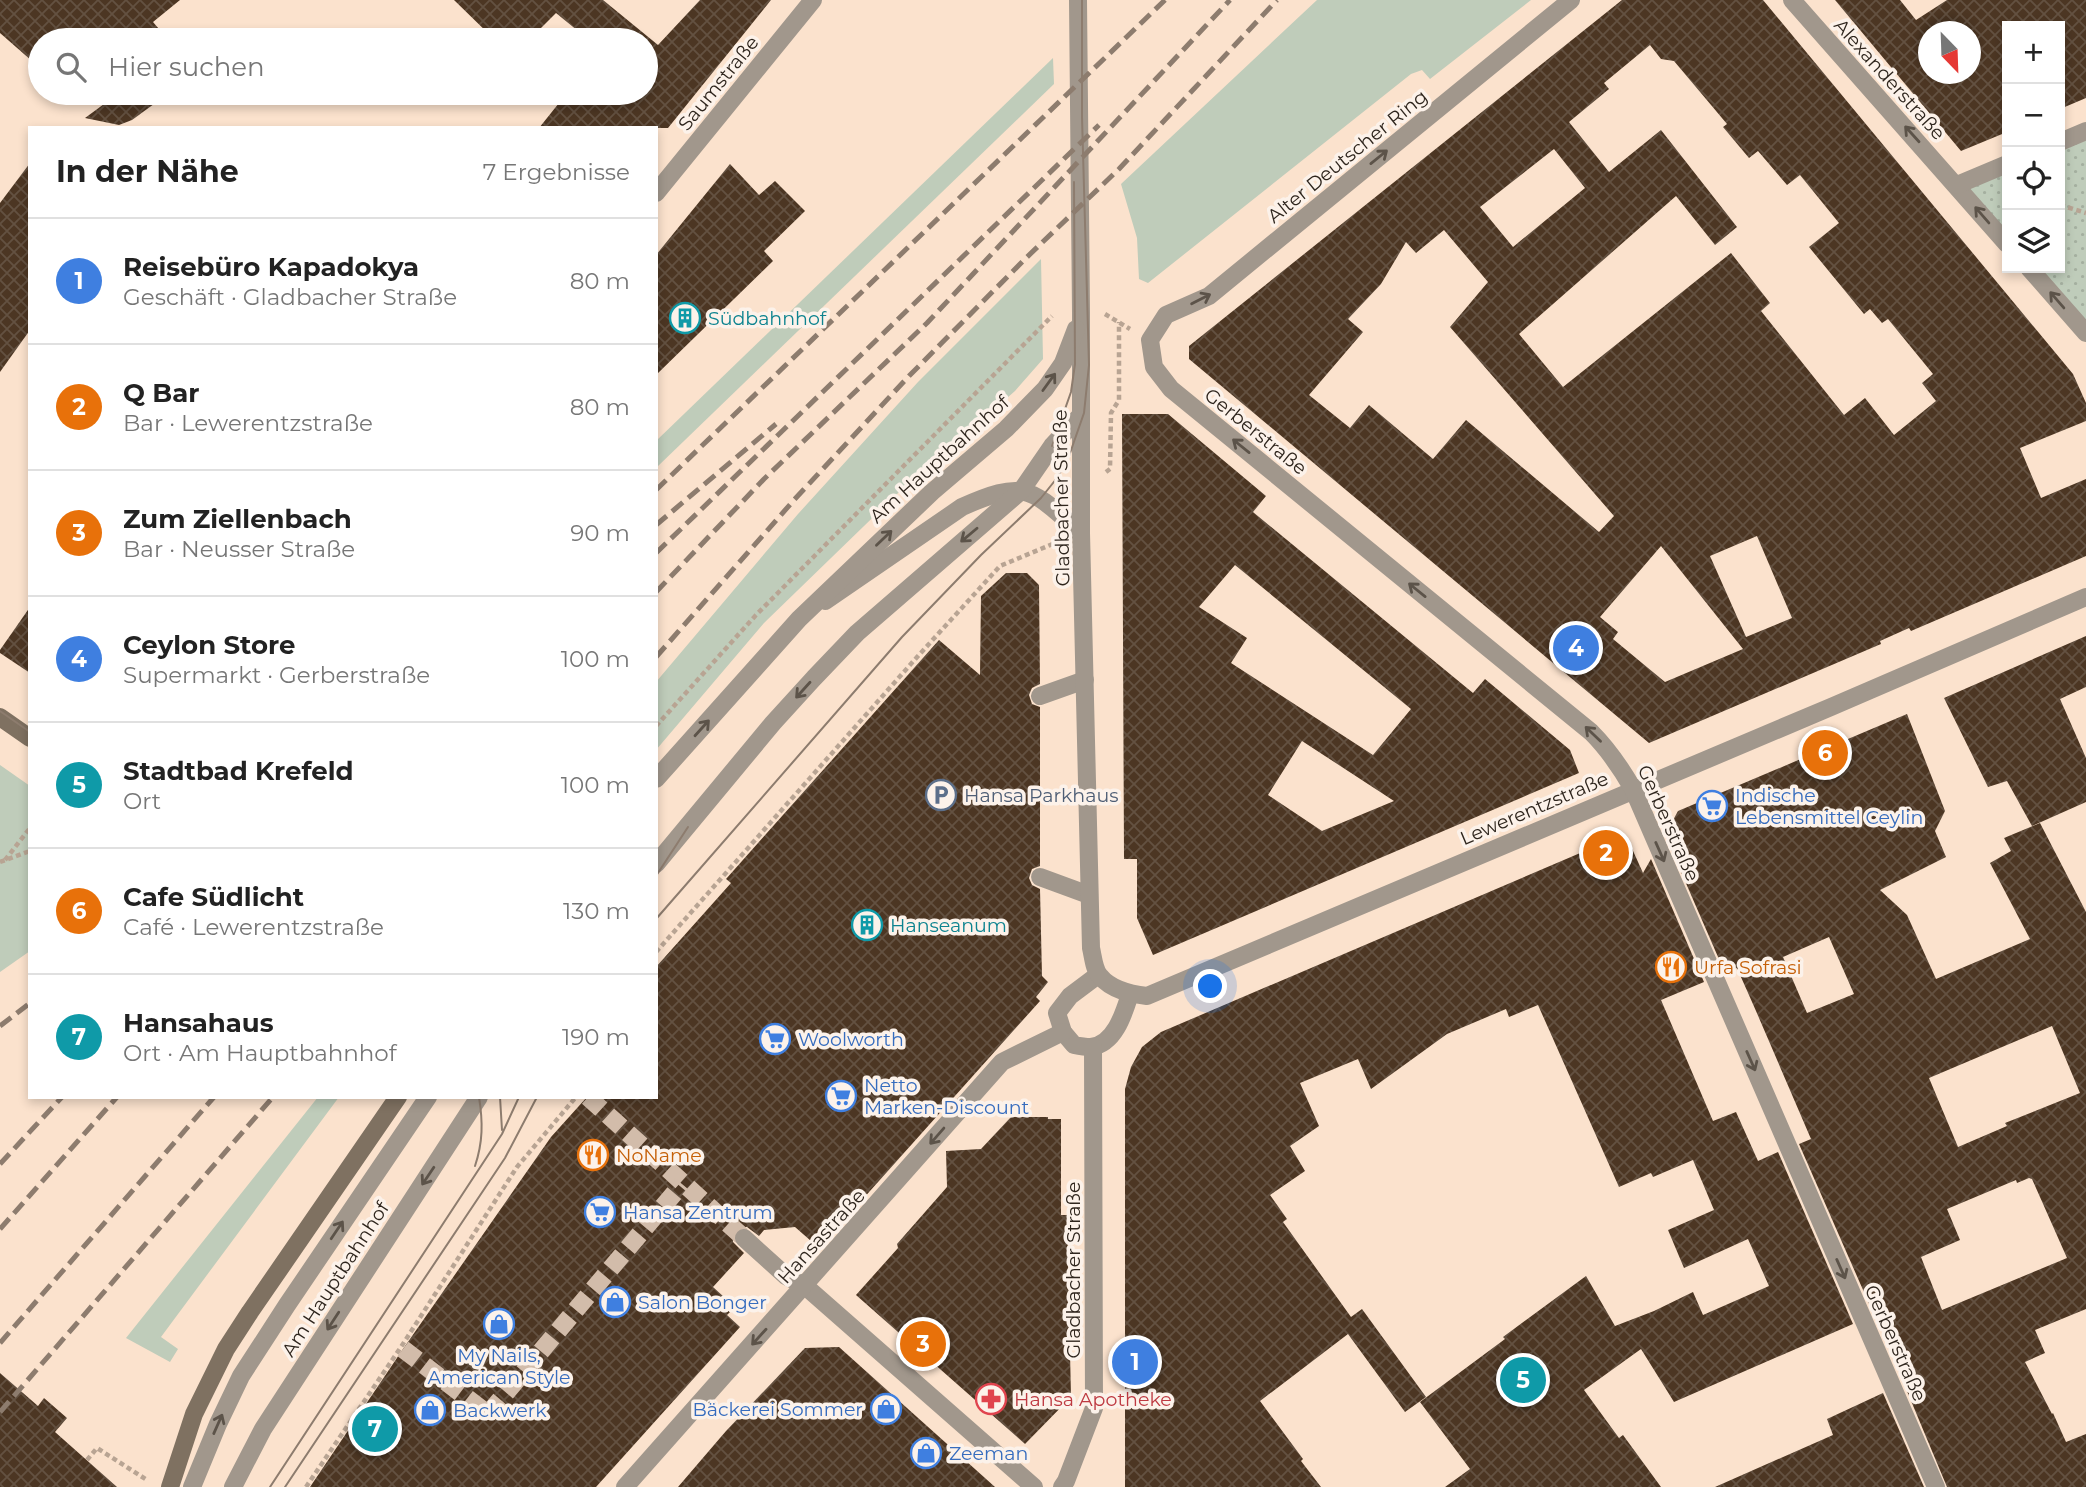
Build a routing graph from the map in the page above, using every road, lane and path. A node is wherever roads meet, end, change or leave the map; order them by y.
1 (813, 0) edge
2 (1078, 0) edge
3 (1571, 0) edge
4 (1792, 0) edge
5 (2086, 131) edge
6 (2065, 140) edge
7 (2002, 166) edge
8 (1957, 185) junction
9 (658, 191) edge
10 (2065, 207) edge
11 (2086, 213) edge
12 (2002, 238) edge
13 (2033, 273) edge
14 (1081, 312) junction
15 (1119, 322) junction
16 (2086, 333) edge
17 (1150, 340) junction
18 (1081, 415) junction
19 (1021, 491) junction
20 (1081, 493) junction
21 (1081, 533) junction
22 (2086, 597) edge
23 (799, 619) junction
24 (1085, 680) junction
25 (1040, 696) dead end
26 (0, 717) edge
27 (658, 724) edge
28 (28, 737) edge
29 (658, 777) edge
30 (1633, 789) junction
31 (28, 830) edge
32 (28, 852) edge
33 (3, 861) edge
34 (658, 862) edge
35 (1040, 877) dead end
36 (1089, 895) junction
37 (658, 950) edge
38 (1098, 975) junction
39 (1122, 990) junction
40 (1063, 1032) junction
41 (1093, 1047) junction
42 (397, 1099) edge
43 (427, 1099) edge
44 (470, 1099) edge
45 (478, 1099) edge
46 (574, 1099) edge
47 (465, 1119) junction
48 (744, 1238) tunnel mouth
49 (804, 1286) junction
50 (87, 1460) dead end
51 (151, 1482) dead end
52 (170, 1487) edge
53 (192, 1487) edge
54 (233, 1487) edge
55 (306, 1487) edge
56 (625, 1487) edge
57 (1034, 1487) edge
58 (1062, 1487) edge
59 (1936, 1487) edge

1 - 9 street, Saumstraße
2 - 14 street, Gladbacher Straße
17 -> 3 street, Alter Deutscher Ring
8 -> 4 street, Alexanderstraße
5 - 6 street
7 - 8 street
12 -> 8 street, Alexanderstraße
10 - 11 path
16 -> 13 street
14 - 15 path
14 - 18 street, Gladbacher Straße
23 -> 14 street, Am Hauptbahnhof
14 - 27 path
15 - 17 path
15 - 20 path
30 -> 17 street, Gerberstraße
18 - 19 street
18 - 20 street, Gladbacher Straße
19 - 21 street
19 - 23 street, Am Hauptbahnhof
19 -> 34 street
20 - 21 street, Gladbacher Straße
21 - 24 street, Gladbacher Straße
21 - 37 path
22 - 30 street, Lewerentzstraße
29 -> 23 street, Am Hauptbahnhof
24 - 25 street
24 - 36 street, Gladbacher Straße
26 - 28 street
30 - 39 street, Lewerentzstraße
30 -> 59 street, Gerberstraße
31 - 33 path
32 - 33 path
35 - 36 street
36 - 38 street, Gladbacher Straße
38 - 39 street
38 - 40 street
39 - 41 street
40 - 41 street
40 -> 49 street, Hansastraße
41 - 58 street, Gladbacher Straße
42 - 52 street
53 -> 43 street, Am Hauptbahnhof
44 - 47 street
45 - 47 street, Am Hauptbahnhof
46 - 55 path
47 -> 54 street, Am Hauptbahnhof
48 - 49 street
49 -> 56 street, Hansastraße
49 - 57 street
50 - 51 path

